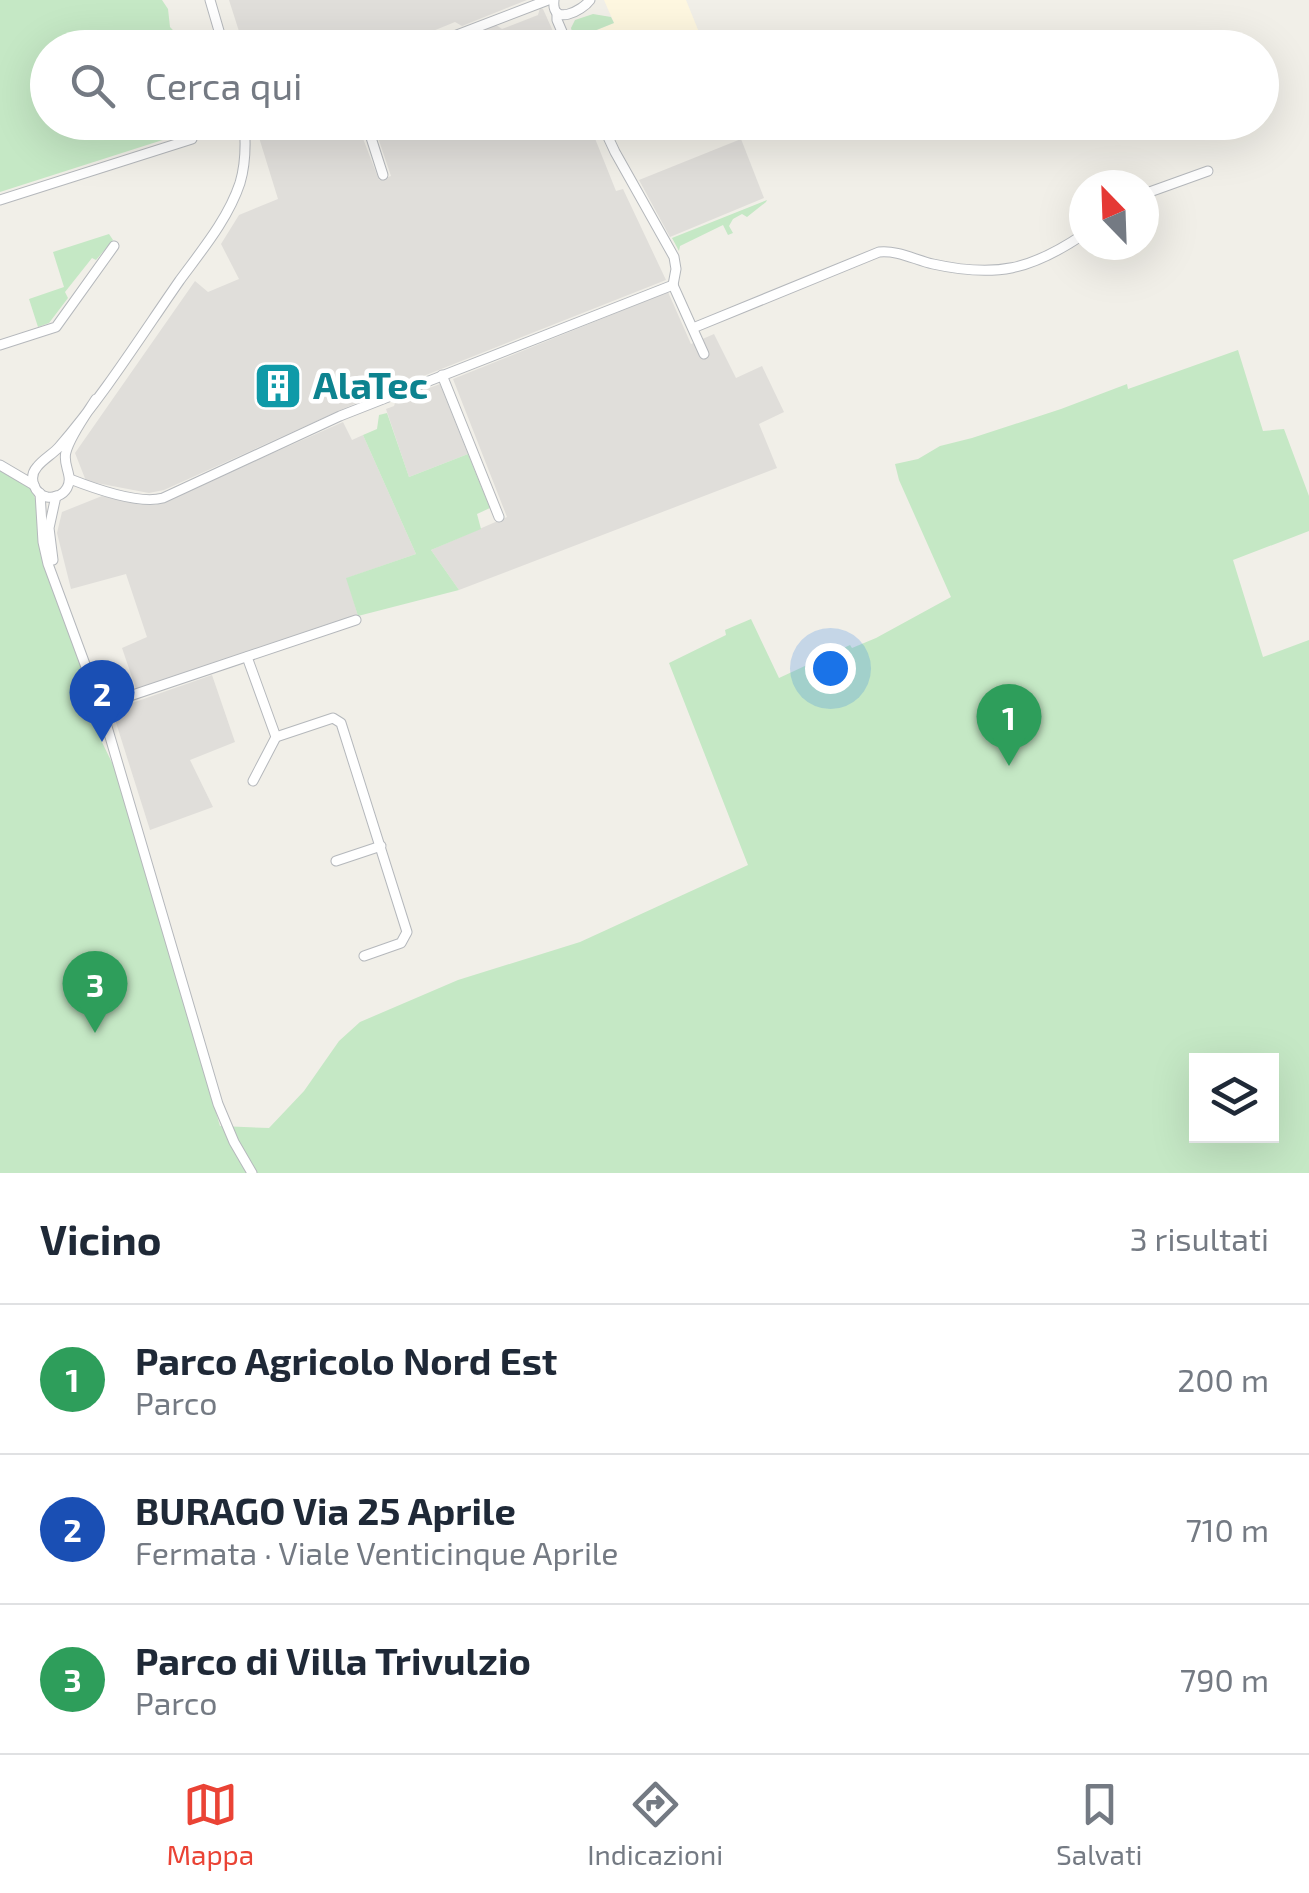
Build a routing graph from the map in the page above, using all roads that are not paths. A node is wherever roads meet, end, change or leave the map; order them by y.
1 (210, 0) edge
2 (590, 0) edge
3 (550, 5) edge
4 (570, 14) junction
5 (219, 30) edge
6 (477, 30) edge
7 (562, 30) edge
8 (565, 30) edge
9 (189, 140) edge
10 (244, 140) edge
11 (372, 140) edge
12 (609, 140) edge
13 (1208, 171) dead end
14 (383, 175) dead end
15 (1159, 189) edge
16 (0, 200) edge
17 (1069, 243) edge
18 (114, 246) dead end
19 (674, 284) junction
20 (693, 328) junction
21 (0, 345) edge
22 (704, 354) dead end
23 (442, 375) junction
24 (96, 399) junction
25 (42, 463) junction
26 (0, 464) edge
27 (65, 466) junction
28 (70, 479) junction
29 (37, 489) junction
30 (102, 490) junction
31 (61, 493) junction
32 (499, 518) dead end
33 (60, 592) junction
34 (356, 620) dead end
35 (247, 657) junction
36 (100, 706) junction
37 (276, 737) junction
38 (253, 781) dead end
39 (381, 846) junction
40 (336, 861) dead end
41 (364, 956) dead end
42 (252, 1173) edge

1 - 5 street
2 - 4 street
3 - 4 street
3 - 6 street
3 - 7 street
4 - 8 street
9 - 16 street
10 - 24 street
11 - 14 street
12 - 19 street
13 - 15 street
17 - 20 street
18 - 21 street
19 - 20 street
19 - 23 street
20 - 22 street
23 - 30 street
23 - 32 street
24 - 25 street
24 - 27 street
25 - 26 street
25 - 27 street
25 - 29 street
26 - 29 street
27 - 28 street
28 - 30 street
28 - 31 street
29 - 31 street
29 - 33 street
30 - 31 street
31 - 33 street
33 - 36 street
34 - 35 street
35 - 36 street
35 - 37 street
36 - 42 street
37 - 38 street
37 - 39 street
39 - 40 street
39 - 41 street

